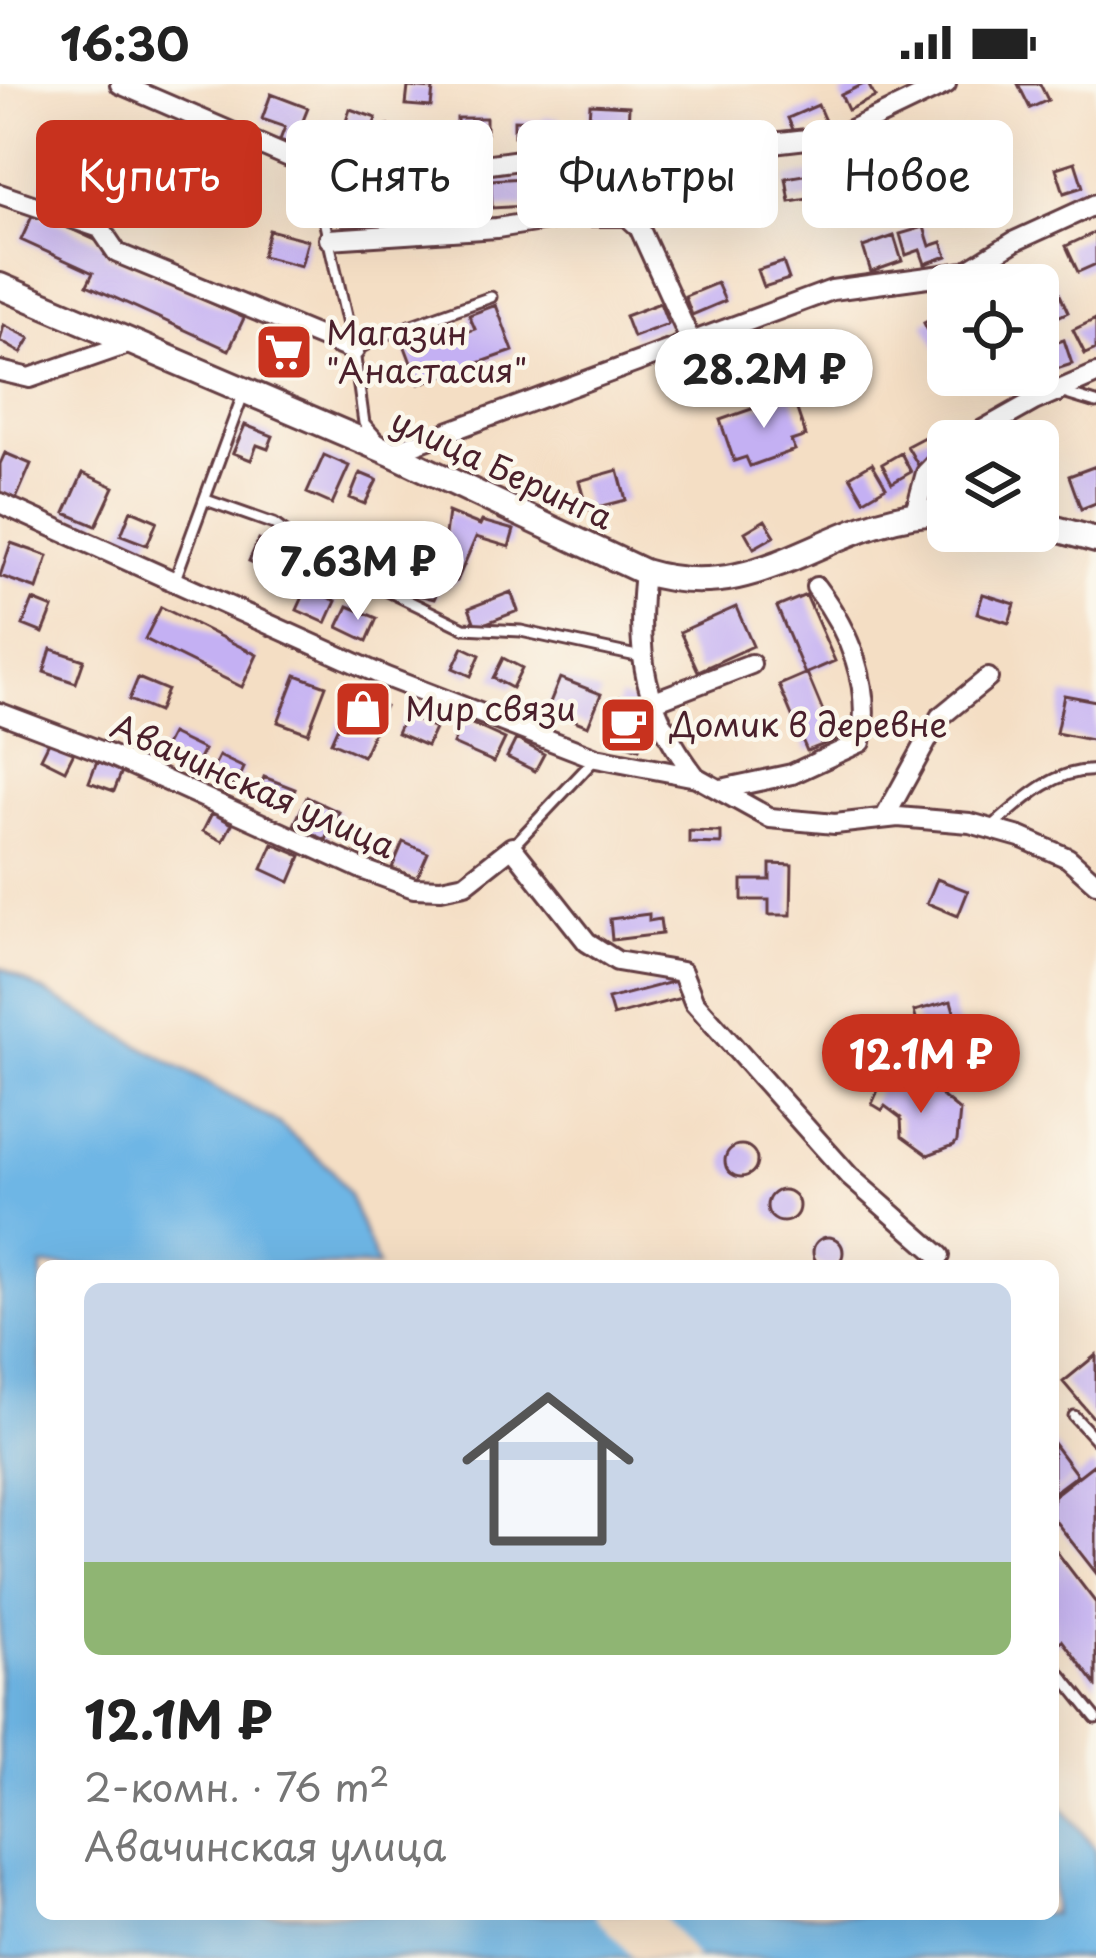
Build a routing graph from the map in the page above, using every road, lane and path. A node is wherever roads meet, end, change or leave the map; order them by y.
1 (120, 84) edge
2 (946, 84) edge
3 (286, 154) edge
4 (493, 164) edge
5 (0, 194) edge
6 (1096, 204) edge
7 (326, 228) edge
8 (329, 238) junction
9 (986, 264) edge
10 (927, 282) edge
11 (0, 286) edge
12 (491, 297) dead end
13 (131, 343) junction
14 (692, 344) junction
15 (354, 351) junction
16 (0, 370) edge
17 (1096, 374) edge
18 (244, 392) junction
19 (1059, 392) edge
20 (1059, 392) edge
21 (1050, 396) edge
22 (1096, 404) edge
23 (1004, 420) edge
24 (391, 453) junction
25 (927, 472) edge
26 (206, 500) junction
27 (0, 503) edge
28 (915, 513) junction
29 (927, 513) edge
30 (1059, 530) edge
31 (1096, 540) edge
32 (644, 572) junction
33 (174, 583) junction
34 (816, 587) dead end
35 (641, 656) junction
36 (751, 664) dead end
37 (988, 678) dead end
38 (652, 701) junction
39 (0, 713) edge
40 (596, 758) junction
41 (1096, 771) edge
42 (696, 778) junction
43 (721, 789) junction
44 (885, 817) junction
45 (991, 828) junction
46 (512, 847) junction
47 (1096, 883) edge
48 (940, 1256) dead end
49 (1074, 1416) dead end
50 (1096, 1440) edge
51 (1059, 1672) edge
52 (1095, 1714) edge

1 - 3 street
2 - 4 street
5 - 15 street
6 - 9 street
7 - 8 lane
8 - 14 street
8 - 15 lane
10 - 14 street
11 - 13 main road, улица Беринга
12 - 15 lane
13 - 16 street
13 - 18 main road, улица Беринга
14 - 24 street
15 - 24 lane
17 - 19 street
18 - 24 main road, улица Беринга
18 - 26 lane
20 - 22 lane
21 - 23 street
24 - 32 main road, улица Беринга
25 - 28 street
26 - 33 lane
26 - 35 lane
27 - 33 street
28 - 29 main road, улица Беринга
28 - 32 main road, улица Беринга
30 - 31 main road
32 - 35 street
33 - 40 street
34 - 43 street
35 - 38 street
36 - 38 street
37 - 44 street
38 - 42 street
39 - 46 street, Авачинская улица
40 - 42 street
40 - 46 lane
41 - 45 lane
42 - 43 street
43 - 44 street
44 - 45 street
45 - 47 street
46 - 48 street
49 - 50 lane
51 - 52 lane

